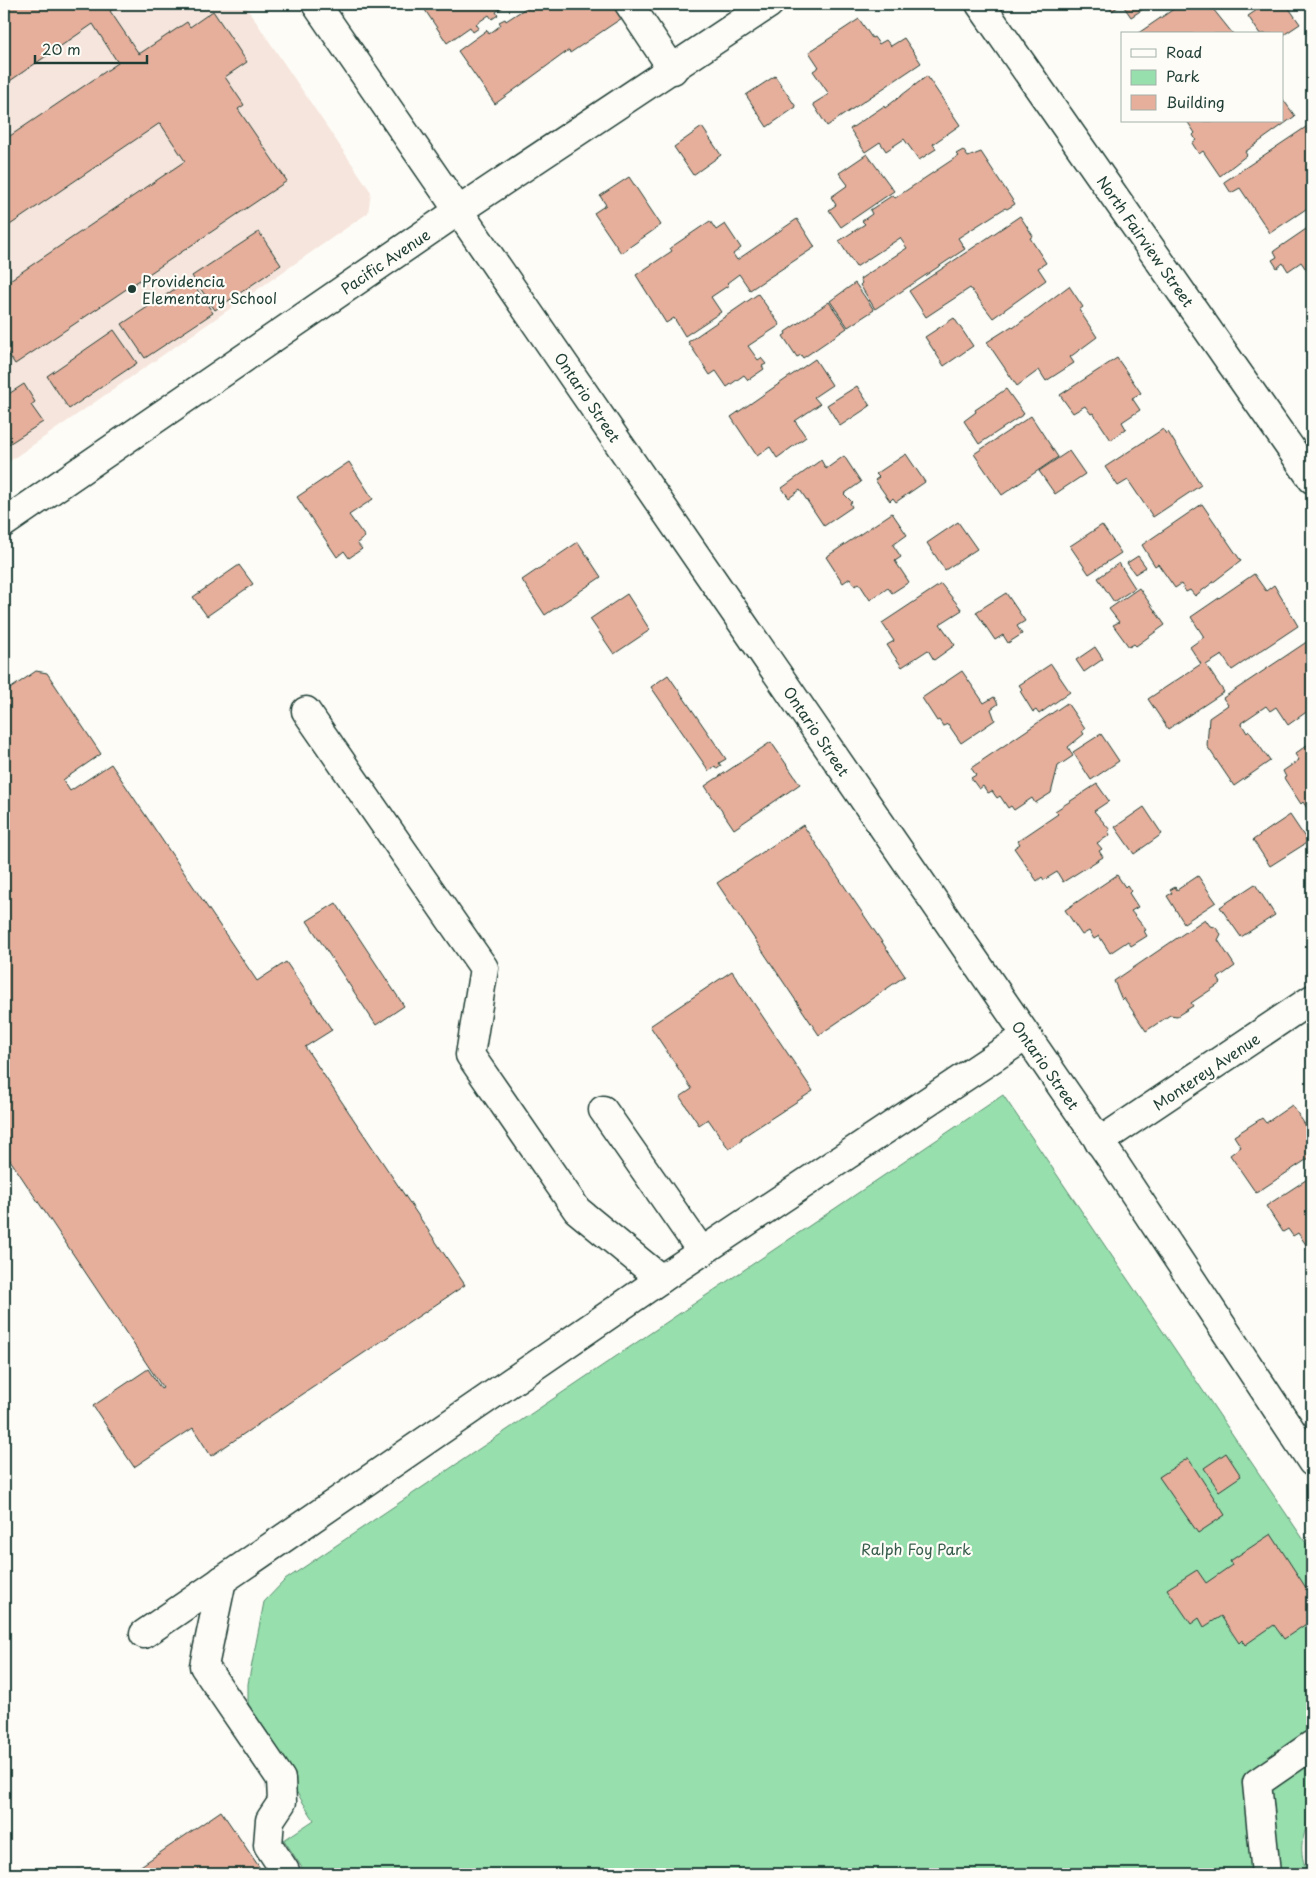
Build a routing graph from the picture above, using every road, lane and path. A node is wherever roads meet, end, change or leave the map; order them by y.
1 (316, 4) edge
2 (629, 4) edge
3 (769, 4) edge
4 (980, 4) edge
5 (673, 70) junction
6 (458, 211) junction
7 (1312, 479) edge
8 (4, 523) edge
9 (306, 711) dead end
10 (1312, 999) edge
11 (1026, 1036) junction
12 (603, 1110) dead end
13 (1099, 1142) junction
14 (702, 1252) junction
15 (661, 1280) junction
16 (1312, 1462) edge
17 (222, 1580) junction
18 (144, 1634) dead end
19 (1312, 1745) edge
20 (285, 1871) dead end
21 (1266, 1874) edge

1 - 6 street, Ontario Street
2 - 5 street
3 - 5 street, Pacific Avenue
4 - 7 street, North Fairview Street
5 - 6 street, Pacific Avenue
6 - 8 street, Pacific Avenue
6 - 11 street, Ontario Street
9 - 15 street
10 - 13 street, Monterey Avenue
11 - 13 street, Ontario Street
11 - 14 street
12 - 14 street
13 - 16 street, Ontario Street
14 - 15 street
15 - 17 street
17 - 18 street
17 - 20 street
19 - 21 street

